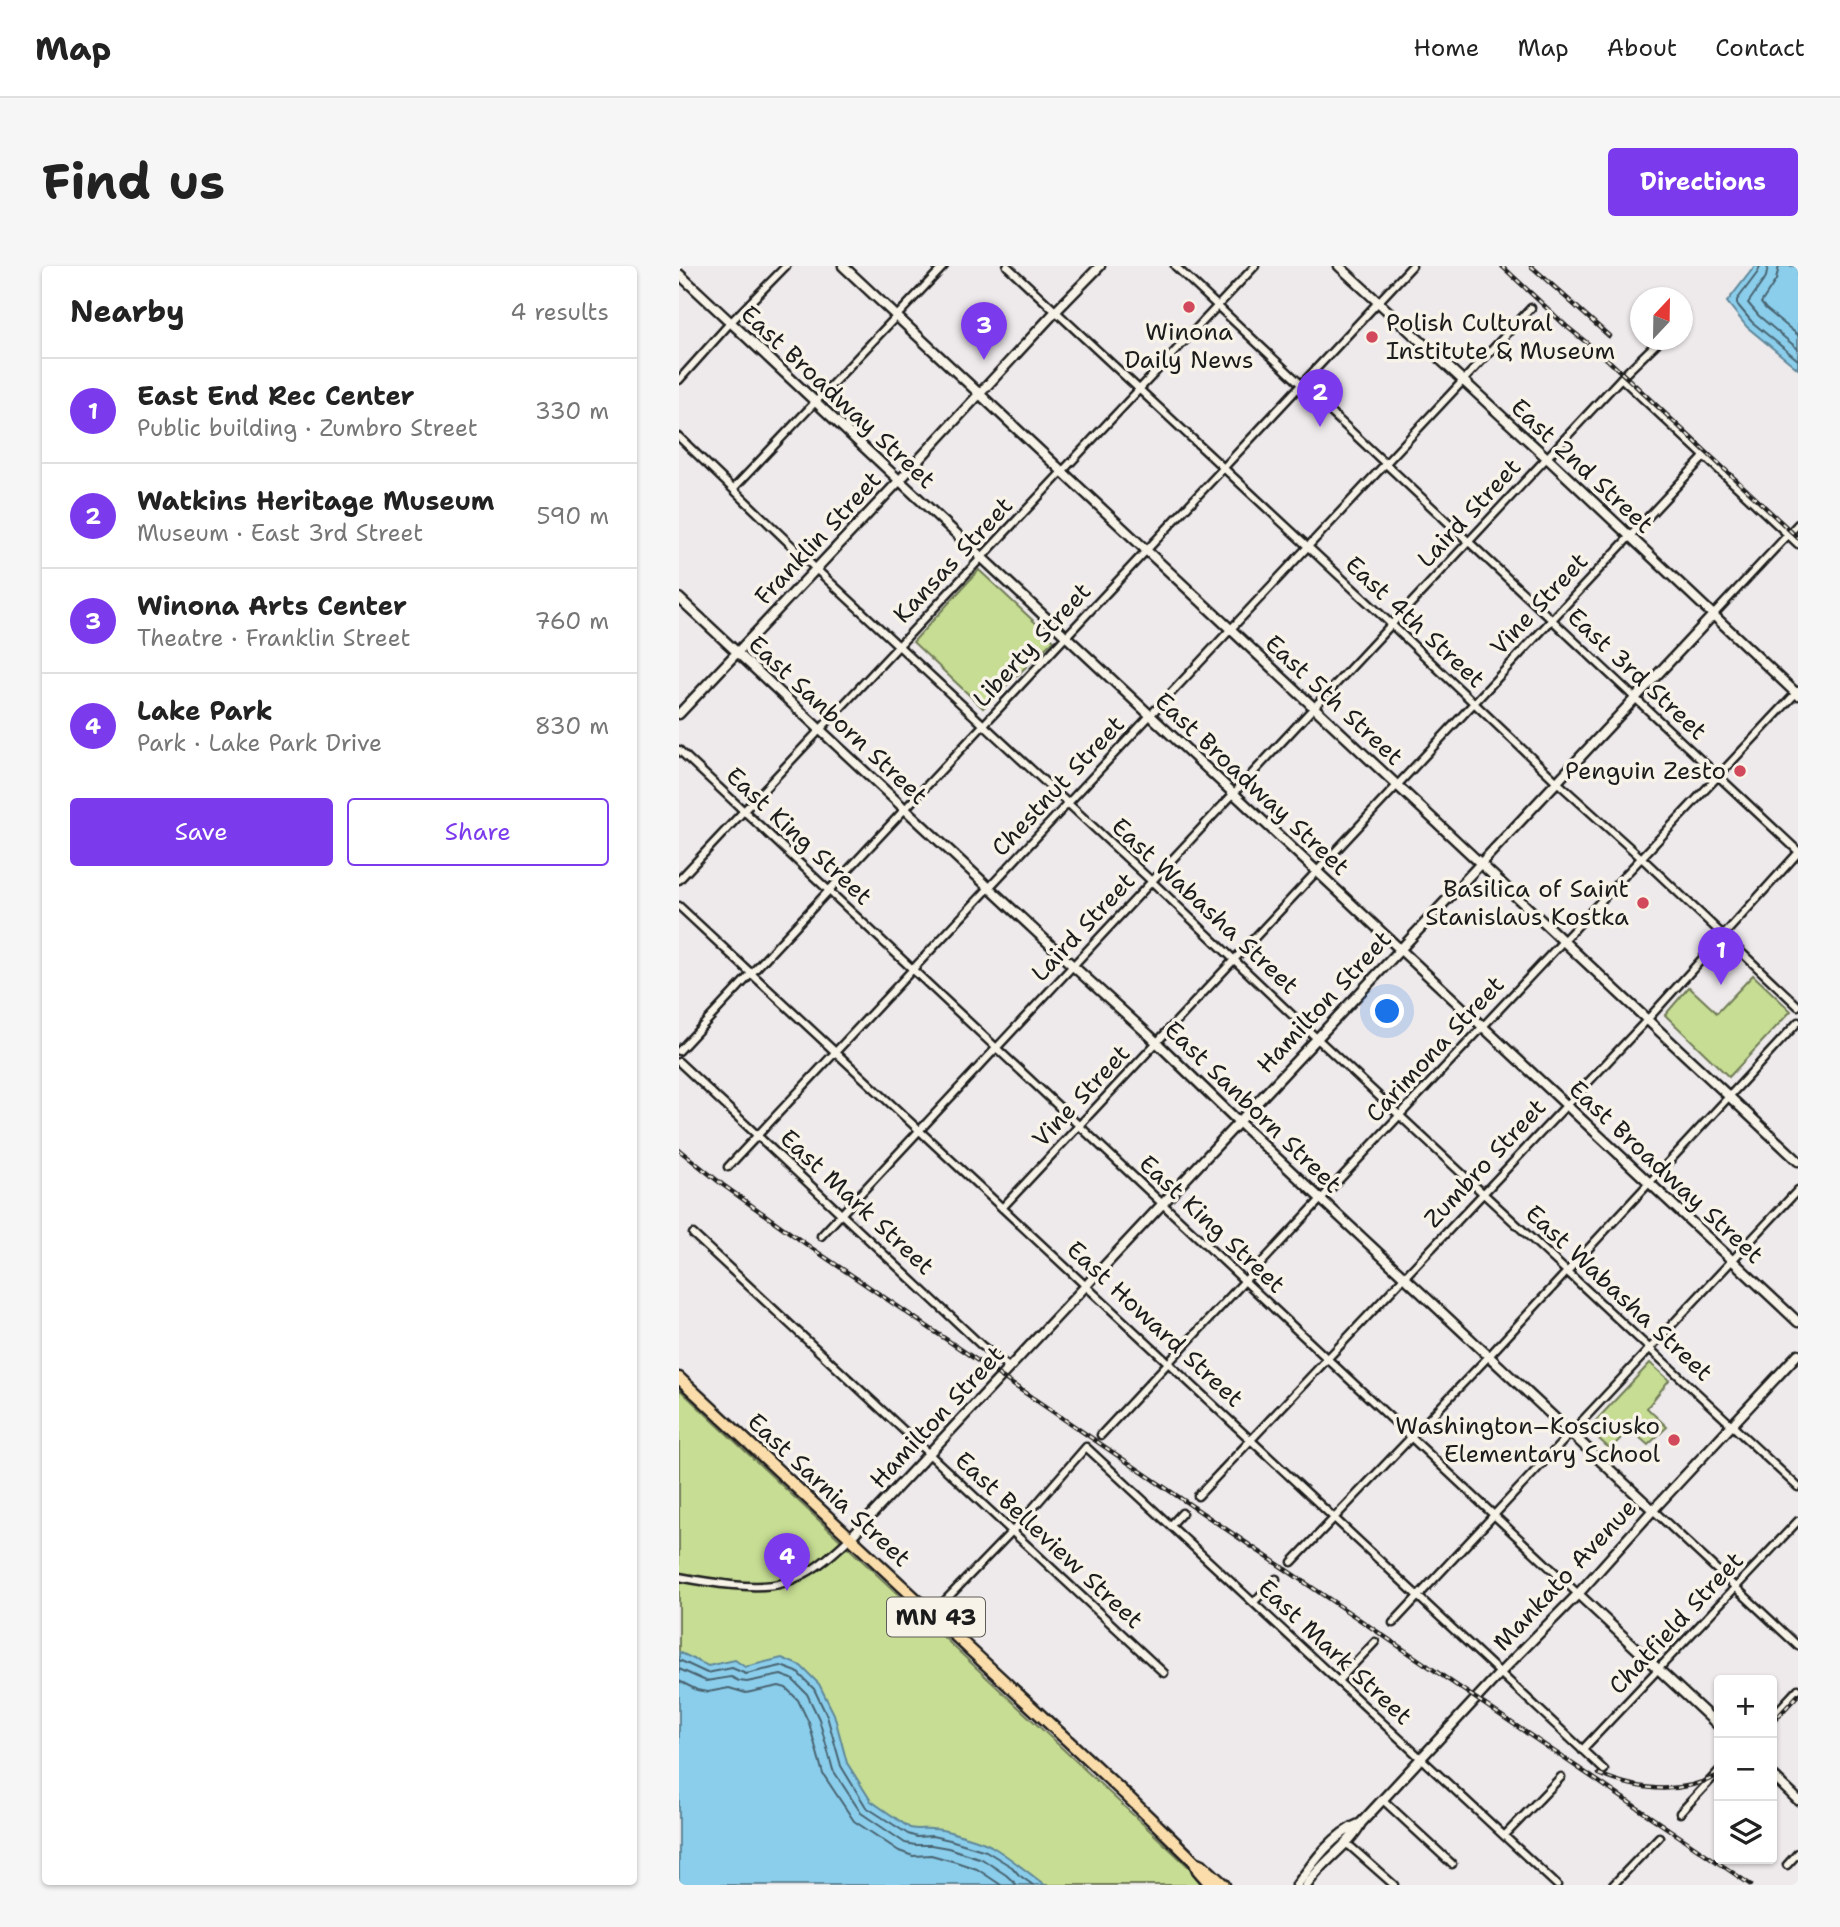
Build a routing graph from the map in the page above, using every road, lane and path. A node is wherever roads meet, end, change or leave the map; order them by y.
1 (786, 266) edge
2 (843, 266) edge
3 (944, 266) edge
4 (1007, 266) edge
5 (1100, 266) edge
6 (1175, 266) edge
7 (1255, 266) edge
8 (1339, 266) edge
9 (1412, 266) edge
10 (679, 274) edge
11 (1379, 302) junction
12 (1217, 306) junction
13 (1531, 308) dead end
14 (1056, 311) junction
15 (897, 315) junction
16 (731, 322) junction
17 (1650, 350) edge
18 (1621, 379) junction
19 (679, 380) edge
20 (1463, 382) junction
21 (1301, 385) junction
22 (1138, 390) junction
23 (980, 393) junction
24 (815, 402) junction
25 (679, 438) edge
26 (1704, 457) junction
27 (1547, 458) junction
28 (1386, 464) junction
29 (1223, 469) junction
30 (1063, 471) junction
31 (899, 481) junction
32 (733, 489) junction
33 (1798, 524) edge
34 (1630, 535) junction
35 (1788, 535) junction
36 (1469, 542) junction
37 (1798, 544) edge
38 (1308, 548) junction
39 (1146, 551) junction
40 (981, 558) junction
41 (816, 569) junction
42 (679, 598) edge
43 (1714, 614) junction
44 (1552, 620) junction
45 (1392, 625) junction
46 (1231, 630) junction
47 (1066, 637) junction
48 (899, 645) junction
49 (737, 653) junction
50 (1797, 693) edge
51 (1635, 698) junction
52 (1474, 703) junction
53 (1313, 708) junction
54 (679, 714) edge
55 (1150, 716) junction
56 (983, 725) junction
57 (821, 729) junction
58 (679, 750) edge
59 (1717, 775) junction
60 (1557, 782) junction
61 (1397, 786) junction
62 (1234, 794) junction
63 (1068, 804) junction
64 (905, 809) junction
65 (744, 811) junction
66 (1798, 852) edge
67 (1640, 858) junction
68 (1480, 865) junction
69 (1317, 872) junction
70 (679, 880) edge
71 (1152, 881) junction
72 (990, 888) junction
73 (829, 891) junction
74 (679, 906) edge
75 (1723, 936) junction
76 (1563, 942) junction
77 (1400, 950) junction
78 (1234, 960) junction
79 (1073, 966) junction
80 (913, 970) junction
81 (751, 974) junction
82 (1798, 1006) edge
83 (1646, 1021) junction
84 (1798, 1023) edge
85 (1482, 1026) junction
86 (1317, 1038) junction
87 (1157, 1043) junction
88 (996, 1048) junction
89 (679, 1051) edge
90 (836, 1052) junction
91 (679, 1062) edge
92 (1729, 1097) junction
93 (1566, 1105) junction
94 (1401, 1115) junction
95 (1239, 1122) junction
96 (1079, 1126) junction
97 (919, 1131) junction
98 (758, 1136) junction
99 (1798, 1161) edge
100 (728, 1167) dead end
101 (1649, 1182) junction
102 (1798, 1190) edge
103 (1484, 1192) junction
104 (1321, 1199) junction
105 (1163, 1204) junction
106 (1002, 1208) junction
107 (842, 1214) junction
108 (694, 1234) dead end
109 (821, 1236) dead end
110 (1731, 1260) junction
111 (1567, 1271) junction
112 (1405, 1277) junction
113 (1244, 1281) junction
114 (1086, 1286) junction
115 (1798, 1322) edge
116 (1649, 1347) junction
117 (1798, 1354) edge
118 (1489, 1355) junction
119 (1328, 1359) junction
120 (1168, 1363) junction
121 (1010, 1368) junction
122 (679, 1378) edge
123 (1733, 1426) junction
124 (1571, 1432) junction
125 (1101, 1435) dead end
126 (1411, 1437) junction
127 (1251, 1441) junction
128 (929, 1454) junction
129 (1798, 1487) edge
130 (1198, 1496) dead end
131 (1653, 1510) junction
132 (1182, 1513) dead end
133 (1494, 1515) junction
134 (1335, 1519) junction
135 (1798, 1521) edge
136 (1171, 1525) junction
137 (1012, 1532) junction
138 (851, 1538) junction
139 (1292, 1562) dead end
140 (679, 1577) edge
141 (1276, 1579) dead end
142 (1735, 1588) junction
143 (1578, 1594) junction
144 (1418, 1596) junction
145 (1254, 1602) junction
146 (932, 1614) junction
147 (1393, 1623) dead end
148 (1375, 1642) dead end
149 (1798, 1646) edge
150 (1659, 1670) junction
151 (1164, 1673) dead end
152 (1500, 1673) junction
153 (1338, 1681) junction
154 (1798, 1689) edge
155 (1777, 1712) edge
156 (1714, 1721) edge
157 (1582, 1750) junction
158 (1422, 1759) junction
159 (1604, 1770) dead end
160 (1714, 1776) edge
161 (1561, 1777) dead end
162 (1777, 1781) edge
163 (1383, 1800) junction
164 (1798, 1800) edge
165 (1680, 1813) dead end
166 (1361, 1823) junction
167 (1505, 1835) junction
168 (1659, 1837) dead end
169 (1344, 1843) junction
170 (1798, 1853) edge
171 (1195, 1862) junction
172 (1452, 1864) dead end
173 (1787, 1865) dead end
174 (1211, 1885) edge
175 (1224, 1885) edge
176 (1297, 1885) edge
177 (1307, 1885) edge
178 (1394, 1885) edge
179 (1557, 1885) edge
180 (1613, 1885) edge

1 - 16 street
2 - 15 street, East 5th Street
3 - 15 street
4 - 14 street, East 4th Street
5 - 14 street, Franklin Street
6 - 12 street, East 3rd Street
7 - 12 street, Kansas Street
8 - 11 street, East 2nd Street
9 - 11 street, Liberty Street
10 - 16 street, East Broadway Street
11 - 20 street, East 2nd Street
11 - 21 street, Liberty Street
12 - 21 street, East 3rd Street
12 - 22 street, Kansas Street
13 - 20 street, Chestnut Street
14 - 22 street, East 4th Street
14 - 23 street, Franklin Street
15 - 23 street, East 5th Street
15 - 24 street
16 - 19 street
16 - 24 street, East Broadway Street
17 - 18 street, Laird Street
18 - 26 street
18 - 27 street, Laird Street
20 - 27 street, East 2nd Street
20 - 28 street, Chestnut Street
21 - 28 street, East 3rd Street
21 - 29 street, Liberty Street
22 - 29 street, East 4th Street
22 - 30 street, Kansas Street
23 - 30 street, East 5th Street
23 - 31 street, Franklin Street
24 - 31 street, East Broadway Street
24 - 32 street
25 - 32 street, East Wabasha Street
26 - 34 street, Vine Street
26 - 35 street
27 - 34 street, East 2nd Street
27 - 36 street, Laird Street
28 - 36 street, East 3rd Street
28 - 38 street, Chestnut Street
29 - 38 street, East 4th Street
29 - 39 street, Liberty Street
30 - 39 street, East 5th Street
30 - 40 street, Kansas Street
31 - 40 street, East Broadway Street
31 - 41 street, Franklin Street
32 - 41 street, East Wabasha Street
33 - 35 street, Hamilton Street
34 - 43 street, East 2nd Street
34 - 44 street, Vine Street
35 - 37 street
35 - 43 street, Hamilton Street
36 - 44 street, East 3rd Street
36 - 45 street, Laird Street
38 - 45 street, East 4th Street
38 - 46 street, Chestnut Street
39 - 46 street, East 5th Street
39 - 47 street, Liberty Street
40 - 47 street, East Broadway Street
40 - 48 street, Kansas Street
41 - 48 street, East Wabasha Street
41 - 49 street, Franklin Street
42 - 49 street, East Sanborn Street
43 - 50 street, East 2nd Street
43 - 51 street, Hamilton Street
44 - 51 street, East 3rd Street
44 - 52 street, Vine Street
45 - 52 street, East 4th Street
45 - 53 street, Laird Street
46 - 53 street, East 5th Street
46 - 55 street, Chestnut Street
47 - 55 street, East Broadway Street
47 - 56 street, Liberty Street
48 - 56 street, East Wabasha Street
48 - 57 street, Kansas Street
49 - 54 street, Franklin Street
49 - 57 street, East Sanborn Street
50 - 59 street, Carimona Street
51 - 59 street, East 3rd Street
51 - 60 street, Hamilton Street
52 - 60 street, East 4th Street
52 - 61 street, Vine Street
53 - 61 street, East 5th Street
53 - 62 street, Laird Street
55 - 62 street, East Broadway Street
55 - 63 street, Chestnut Street
56 - 63 street, East Wabasha Street
56 - 64 street, Liberty Street
57 - 64 street, East Sanborn Street
57 - 65 street, Kansas Street
58 - 65 street, East King Street
59 - 66 street, East 3rd Street
59 - 67 street, Carimona Street
60 - 67 street, East 4th Street
60 - 68 street, Hamilton Street
61 - 68 street, East 5th Street
61 - 69 street, Vine Street
62 - 69 street, East Broadway Street
62 - 71 street, Laird Street
63 - 71 street, East Wabasha Street
63 - 72 street, Chestnut Street
64 - 72 street, East Sanborn Street
64 - 73 street, Liberty Street
65 - 70 street, Kansas Street
65 - 73 street, East King Street
66 - 75 street, Zumbro Street
67 - 75 street, East 4th Street
67 - 76 street, Carimona Street
68 - 76 street, East 5th Street
68 - 77 street, Hamilton Street
69 - 77 street, East Broadway Street
69 - 78 street, Vine Street
71 - 78 street, East Wabasha Street
71 - 79 street, Laird Street
72 - 79 street, East Sanborn Street
72 - 80 street, Chestnut Street
73 - 80 street, East King Street
73 - 81 street, Liberty Street
74 - 81 street, East Howard Street
75 - 82 street, East 4th Street
75 - 83 street, Zumbro Street
76 - 83 street, East 5th Street
76 - 85 street, Carimona Street
77 - 85 street, East Broadway Street
77 - 86 street, Hamilton Street
78 - 86 street, East Wabasha Street
78 - 87 street, Vine Street
79 - 87 street, East Sanborn Street
79 - 88 street, Laird Street
80 - 88 street, East King Street
80 - 90 street, Chestnut Street
81 - 89 street, Liberty Street
81 - 90 street, East Howard Street
83 - 92 street, East 5th Street
83 - 93 street, Zumbro Street
84 - 92 street
85 - 93 street, East Broadway Street
85 - 94 street, Carimona Street
86 - 94 street, East Wabasha Street
86 - 95 street, Hamilton Street
87 - 95 street, East Sanborn Street
87 - 96 street, Vine Street
88 - 96 street, East King Street
88 - 97 street, Laird Street
90 - 97 street, East Howard Street
90 - 98 street, Chestnut Street
91 - 98 street, East Mark Street
92 - 99 street, East 5th Street
92 - 101 street
93 - 101 street, East Broadway Street
93 - 103 street, Zumbro Street
94 - 103 street, East Wabasha Street
94 - 104 street, Carimona Street
95 - 104 street, East Sanborn Street
95 - 105 street, Hamilton Street
96 - 105 street, East King Street
96 - 106 street, Vine Street
97 - 106 street, East Howard Street
97 - 107 street, Laird Street
98 - 100 street, Chestnut Street
98 - 107 street, East Mark Street
101 - 110 street, East Broadway Street
101 - 111 street
102 - 110 street
103 - 111 street, East Wabasha Street
103 - 112 street, Zumbro Street
104 - 112 street, East Sanborn Street
104 - 113 street, Carimona Street
105 - 113 street, East King Street
105 - 114 street, Hamilton Street
106 - 114 street, East Howard Street
107 - 109 street, Laird Street
107 - 121 street, East Mark Street
108 - 128 street, East Belleview Street
110 - 115 street, East Broadway Street
110 - 116 street
111 - 116 street, East Wabasha Street
111 - 118 street
112 - 118 street, East Sanborn Street
112 - 119 street, Zumbro Street
113 - 119 street, East King Street
113 - 120 street, Carimona Street
114 - 120 street, East Howard Street
114 - 121 street, Hamilton Street
116 - 123 street, East Wabasha Street
116 - 124 street
117 - 123 street, Mankato Avenue
118 - 124 street, East Sanborn Street
118 - 126 street
119 - 126 street, East King Street
119 - 127 street, Zumbro Street
120 - 125 street, Carimona Street
120 - 127 street, East Howard Street
121 - 128 street, Hamilton Street
122 - 138 main road, East Sarnia Street / MN 43
123 - 129 street, East Wabasha Street
123 - 131 street, Mankato Avenue
124 - 131 street, East Sanborn Street
124 - 133 street
126 - 133 street, East King Street
126 - 134 street
127 - 130 street, Zumbro Street
127 - 134 street, East Howard Street
128 - 137 street, East Belleview Street
128 - 138 street, Hamilton Street
131 - 142 street, East Sanborn Street
131 - 143 street, Mankato Avenue
132 - 136 street
133 - 143 street, East King Street
133 - 144 street
134 - 139 street
134 - 144 street, East Howard Street
135 - 142 street, Chatfield Street
136 - 137 street, East Mark Street
136 - 145 street, East Mark Street
137 - 146 street
137 - 151 street, East Belleview Street
138 - 140 street
138 - 146 main road, East Sarnia Street / MN 43
141 - 145 street
142 - 149 street, East Sanborn Street
142 - 150 street, Chatfield Street
143 - 150 street, East King Street
143 - 152 street, Mankato Avenue
144 - 147 street
144 - 152 street, East Howard Street
145 - 153 street, East Mark Street
146 - 171 main road, East Sarnia Street / MN 43
148 - 153 street
150 - 156 street, East King Street
150 - 157 street, Chatfield Street
152 - 157 street, East Howard Street
152 - 158 street, Mankato Avenue
153 - 158 street, East Mark Street
154 - 155 street
157 - 159 street, East Howard Street
158 - 163 street, Mankato Avenue
158 - 167 street, East Mark Street
160 - 165 street
161 - 167 street
162 - 164 street
163 - 166 street, Mankato Avenue
163 - 172 street
166 - 169 street, Mankato Avenue
166 - 176 street, Mankato Avenue
167 - 179 street, East Mark Street
168 - 180 street
169 - 177 street, Mankato Avenue
169 - 178 street
170 - 173 street
171 - 174 main road, East Sarnia Street / MN 43
171 - 175 main road, East Sarnia Street / MN 43

